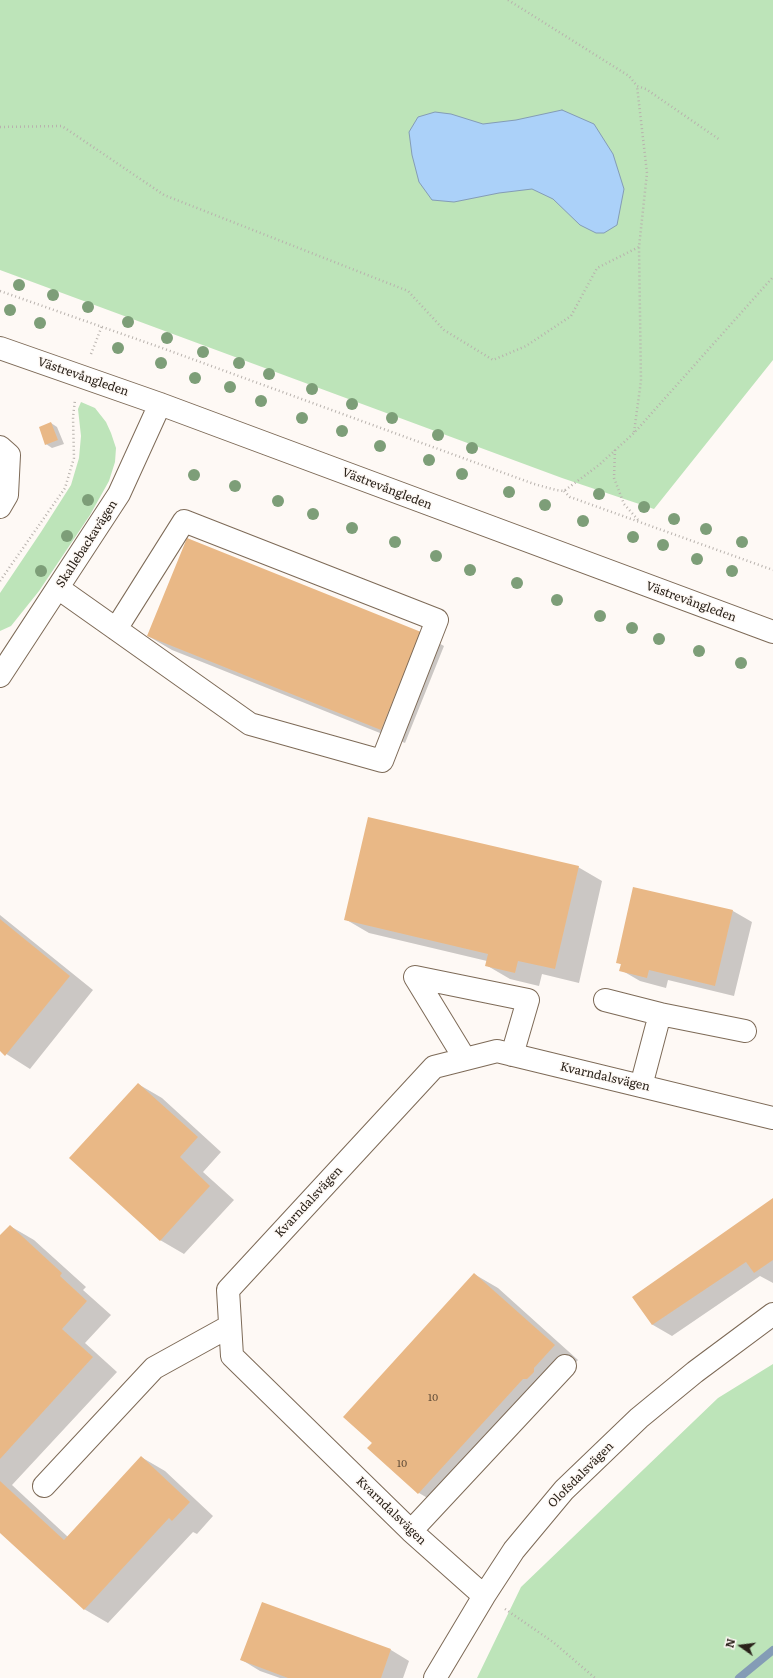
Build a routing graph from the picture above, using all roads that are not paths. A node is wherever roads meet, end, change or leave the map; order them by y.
1 (0, 348) edge
2 (160, 404) junction
3 (0, 446) edge
4 (0, 507) edge
5 (58, 588) junction
6 (116, 629) junction
7 (773, 632) edge
8 (3, 665) edge
9 (606, 1000) dead end
10 (660, 1014) junction
11 (745, 1031) dead end
12 (512, 1055) junction
13 (465, 1059) junction
14 (641, 1086) junction
15 (773, 1118) edge
16 (773, 1314) edge
17 (230, 1326) junction
18 (565, 1366) dead end
19 (44, 1486) dead end
20 (411, 1532) junction
21 (484, 1596) junction
22 (435, 1678) edge

1 - 2 street, Västrevångleden
2 - 5 street, Skallebackavägen
2 - 7 street, Västrevångleden
3 - 4 street
5 - 6 street
5 - 8 street, Skallebackavägen
6 - 6 street
9 - 10 street
10 - 11 street
10 - 14 street
12 - 13 street, Kvarndalsvägen
12 - 13 street
12 - 14 street, Kvarndalsvägen
13 - 17 street, Kvarndalsvägen
14 - 15 street, Kvarndalsvägen
16 - 21 street, Olofsdalsvägen
17 - 19 street
17 - 20 street, Kvarndalsvägen
18 - 20 street
20 - 21 street, Kvarndalsvägen
21 - 22 street, Olofsdalsvägen

